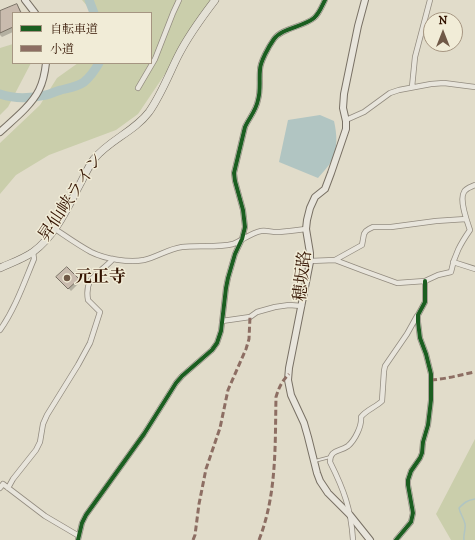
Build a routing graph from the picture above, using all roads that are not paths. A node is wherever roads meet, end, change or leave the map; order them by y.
1 (25, 0) edge
2 (180, 0) edge
3 (215, 0) edge
4 (325, 0) edge
5 (365, 0) edge
6 (430, 0) edge
7 (34, 12) edge
8 (46, 64) edge
9 (412, 87) junction
10 (475, 87) edge
11 (138, 88) dead end
12 (346, 120) junction
13 (0, 132) edge
14 (475, 185) edge
15 (466, 219) junction
16 (55, 229) junction
17 (306, 229) junction
18 (242, 239) junction
19 (33, 252) junction
20 (113, 259) junction
21 (335, 260) junction
22 (310, 261) junction
23 (453, 262) junction
24 (0, 268) edge
25 (475, 268) edge
26 (425, 281) junction
27 (302, 306) junction
28 (418, 314) junction
29 (222, 321) junction
30 (0, 330) edge
31 (331, 457) junction
32 (314, 461) junction
33 (0, 488) edge
34 (8, 488) junction
35 (350, 515) junction
36 (79, 538) edge
37 (353, 540) edge
38 (370, 540) edge
39 (396, 540) edge

1 - 7 main road
2 - 11 street
3 - 16 main road, 昇仙峡ライン
4 - 18 street
5 - 12 main road, 穂坂路
6 - 9 street
8 - 13 main road
9 - 10 street
9 - 12 street
12 - 17 main road, 穂坂路
14 - 15 street
15 - 21 street
15 - 23 street
16 - 19 main road, 昇仙峡ライン
16 - 20 street
17 - 18 street
17 - 22 main road, 穂坂路
18 - 20 street
18 - 29 street
19 - 24 main road, 昇仙峡ライン
19 - 30 street
20 - 34 street
21 - 22 street
21 - 26 street
22 - 27 main road, 穂坂路
23 - 25 street
23 - 26 street
26 - 28 street
27 - 29 street
27 - 32 main road, 穂坂路
28 - 31 street
28 - 39 street
29 - 36 street
31 - 32 lane
31 - 35 street
32 - 35 main road, 穂坂路
33 - 34 street
34 - 36 street
35 - 37 street
35 - 38 main road, 穂坂路

